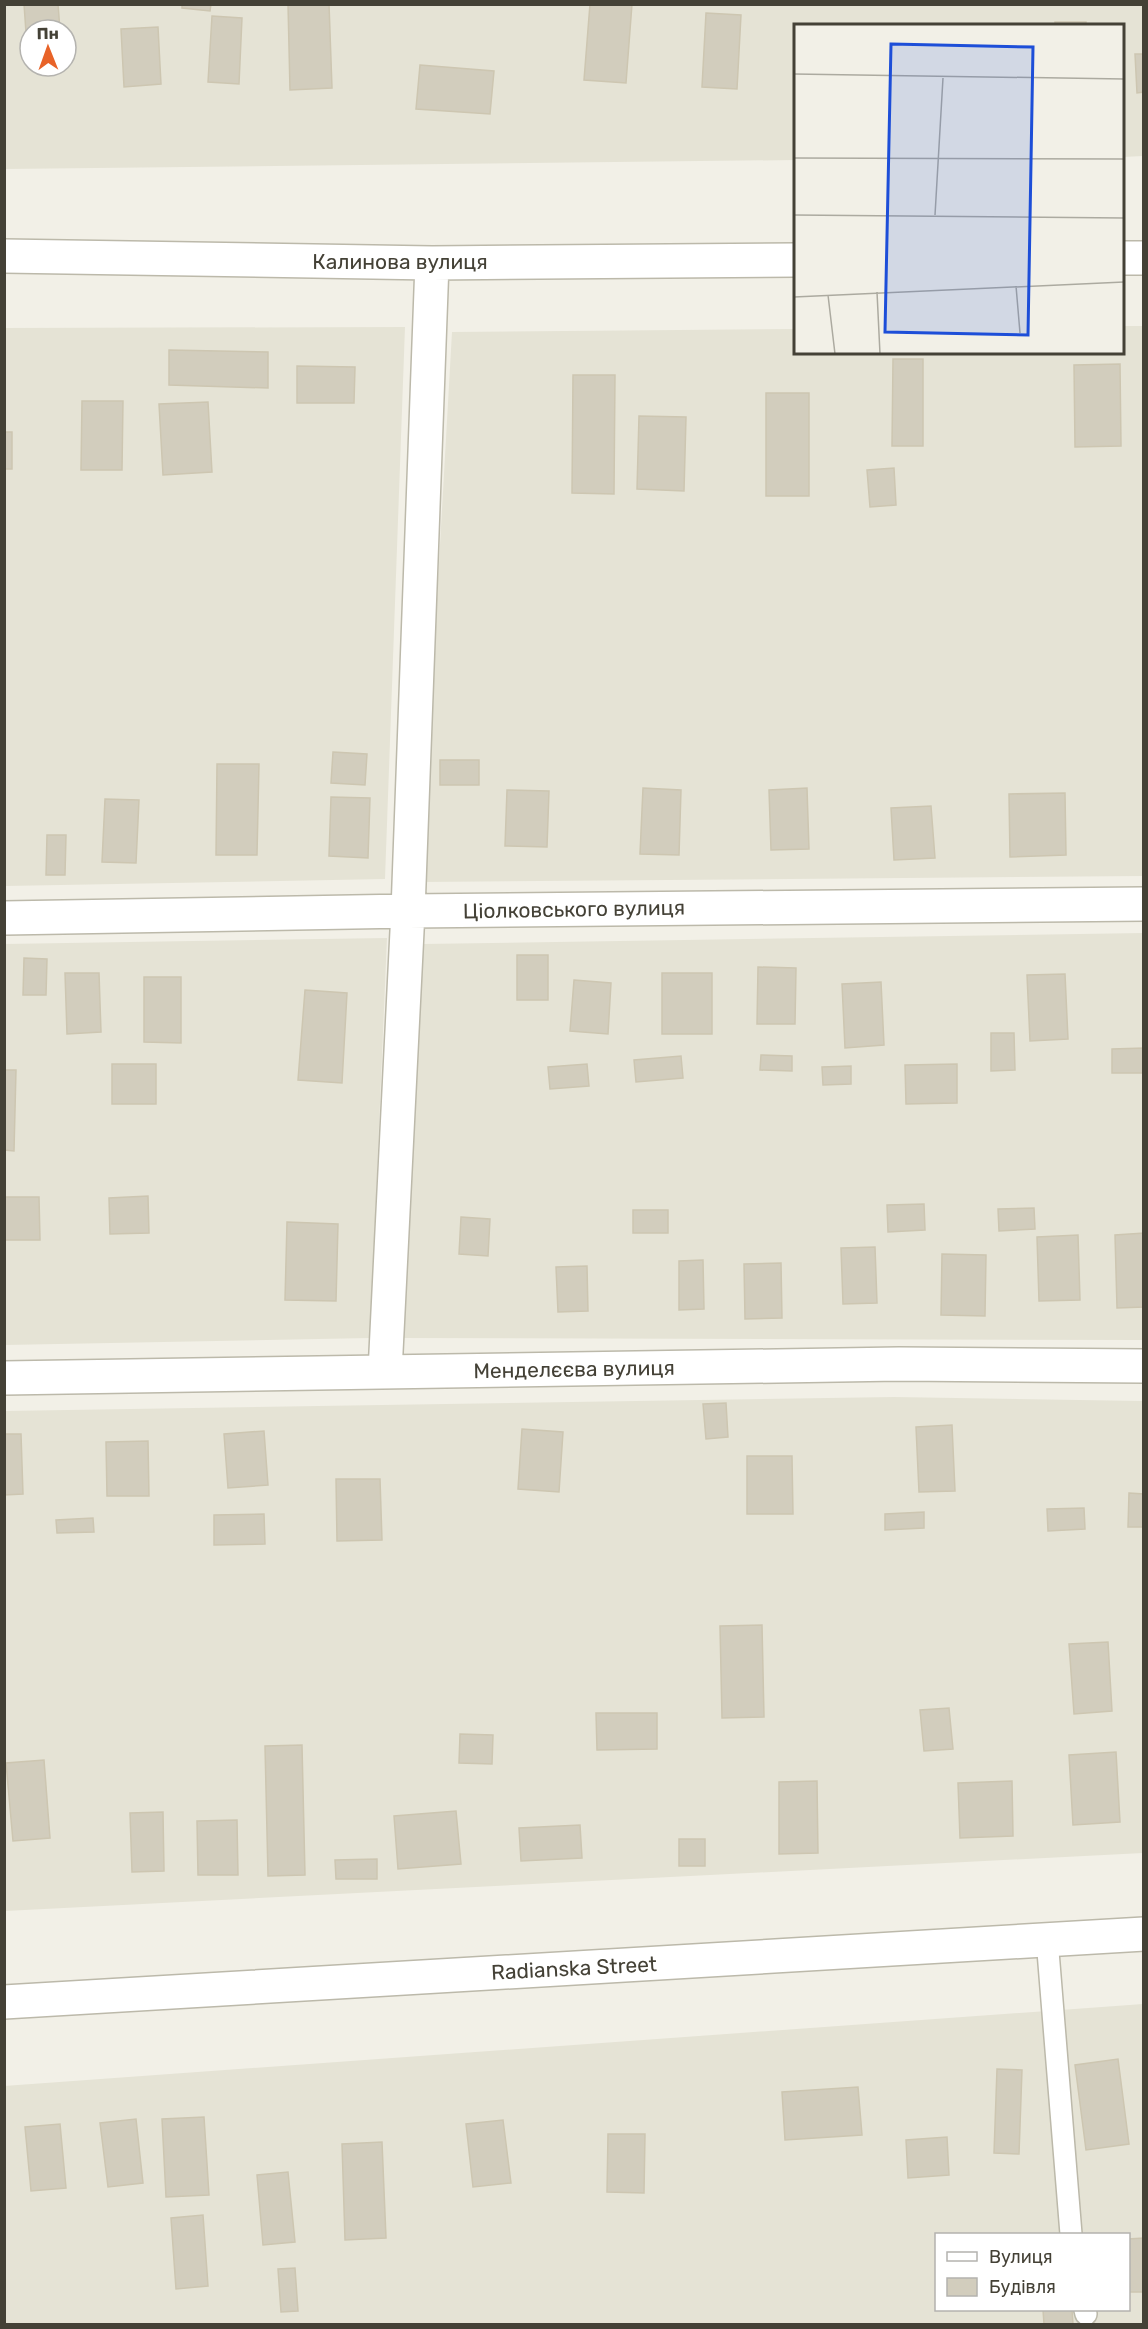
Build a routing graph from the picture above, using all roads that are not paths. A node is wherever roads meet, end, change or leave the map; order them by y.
1 (4, 256) edge
2 (1124, 258) edge
3 (1143, 258) edge
4 (794, 260) edge
5 (432, 263) junction
6 (1143, 904) edge
7 (408, 911) junction
8 (4, 918) edge
9 (1143, 1366) edge
10 (385, 1372) junction
11 (4, 1378) edge
12 (1143, 1934) edge
13 (1047, 1939) junction
14 (4, 2002) edge
15 (1071, 2233) edge

1 - 5 street, Калинова вулиця
2 - 3 street
4 - 5 street, Калинова вулиця
5 - 7 street
6 - 7 street, Ціолковського вулиця
7 - 8 street, Ціолковського вулиця
7 - 10 street
9 - 10 street, Менделєєва вулиця
10 - 11 street, Менделєєва вулиця
12 - 13 street, Radianska Street
13 - 14 street, Radianska Street
13 - 15 lane

